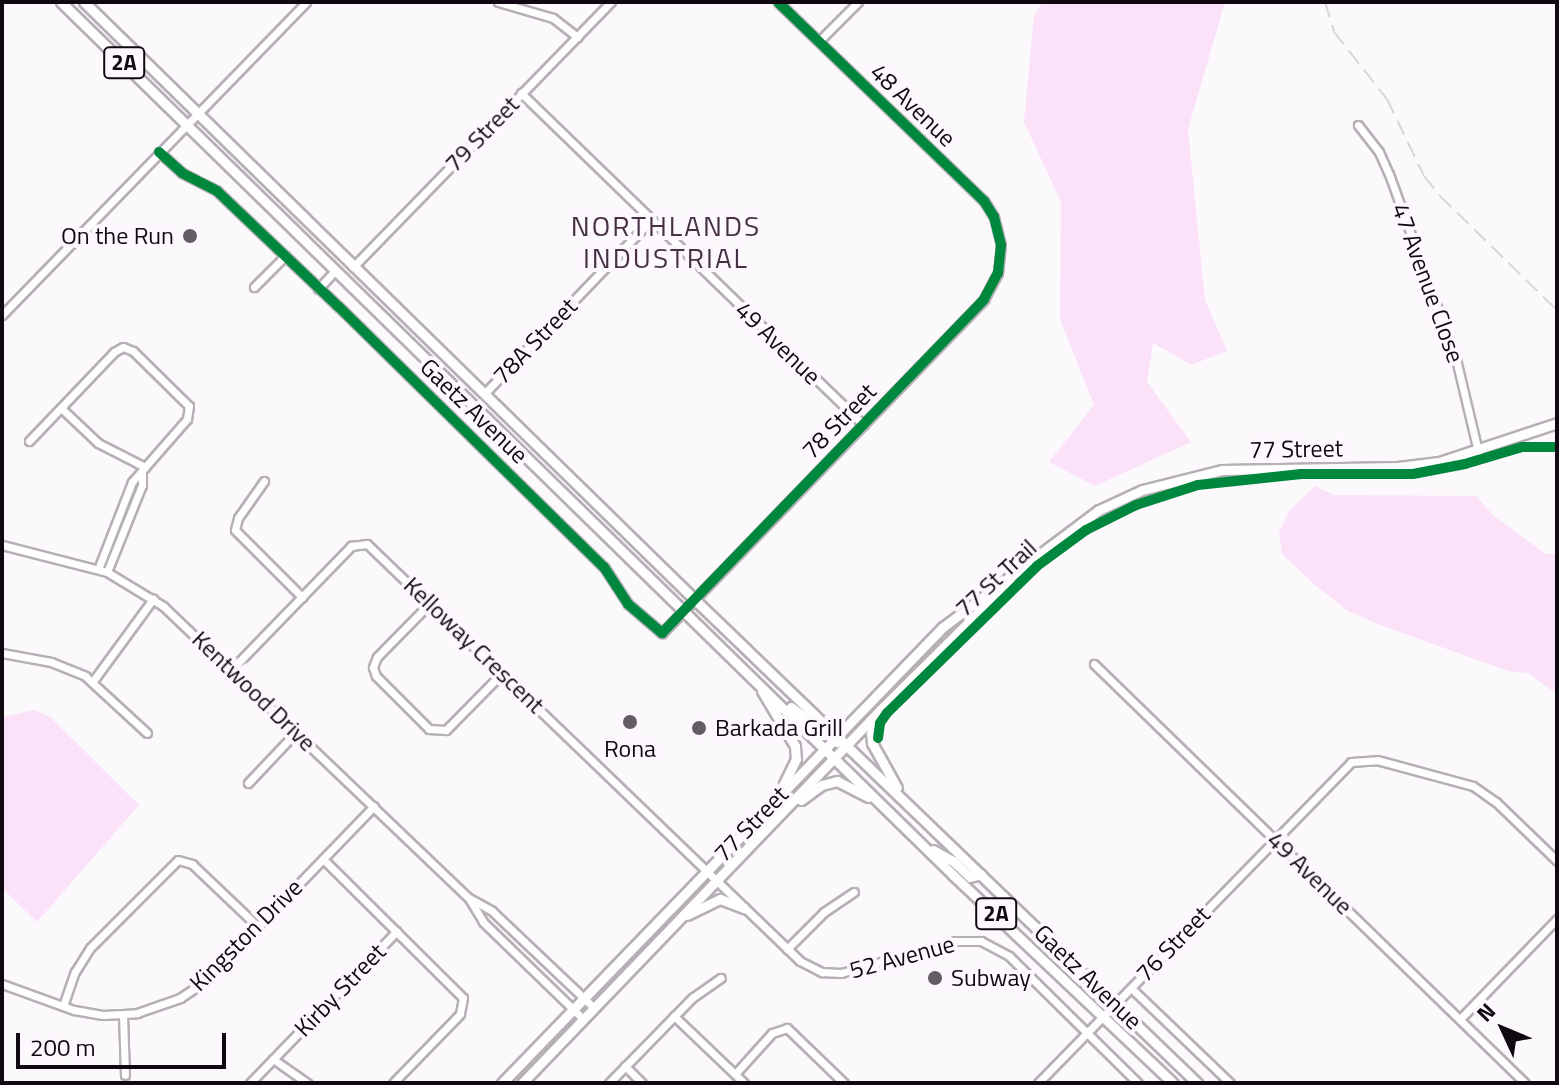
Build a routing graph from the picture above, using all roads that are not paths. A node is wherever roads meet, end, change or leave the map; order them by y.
1 (61, 2) edge
2 (84, 2) edge
3 (306, 2) edge
4 (498, 2) edge
5 (611, 2) edge
6 (778, 2) edge
7 (858, 2) edge
8 (577, 37) junction
9 (819, 41) junction
10 (521, 93) junction
11 (196, 114) junction
12 (187, 124) junction
13 (1358, 125) dead end
14 (159, 152) junction
15 (651, 220) junction
16 (1001, 248) joint
17 (285, 256) junction
18 (353, 267) junction
19 (336, 270) junction
20 (254, 287) dead end
21 (318, 289) junction
22 (2, 315) edge
23 (485, 393) junction
24 (61, 408) junction
25 (1557, 423) edge
26 (863, 425) junction
27 (29, 441) dead end
28 (1478, 451) junction
29 (144, 470) junction
30 (264, 481) dead end
31 (2, 545) edge
32 (1048, 546) junction
33 (98, 569) junction
34 (107, 572) junction
35 (302, 597) junction
36 (153, 599) junction
37 (695, 600) junction
38 (430, 603) junction
39 (685, 610) junction
40 (3, 654) edge
41 (1094, 664) dead end
42 (231, 670) junction
43 (502, 673) junction
44 (752, 675) junction
45 (93, 681) junction
46 (881, 709) junction
47 (296, 732) junction
48 (147, 733) dead end
49 (835, 737) junction
50 (847, 745) junction
51 (825, 748) junction
52 (834, 758) junction
53 (248, 783) dead end
54 (774, 800) junction
55 (905, 801) junction
56 (374, 806) junction
57 (889, 811) junction
58 (776, 819) junction
59 (1274, 839) junction
60 (923, 845) junction
61 (323, 859) junction
62 (1557, 861) edge
63 (706, 870) junction
64 (981, 874) junction
65 (717, 880) junction
66 (854, 892) dead end
67 (469, 898) junction
68 (744, 908) junction
69 (1557, 919) edge
70 (677, 921) junction
71 (257, 926) junction
72 (397, 931) junction
73 (787, 949) junction
74 (721, 978) dead end
75 (2, 984) edge
76 (1131, 988) junction
77 (583, 998) junction
78 (1116, 1003) junction
79 (63, 1006) junction
80 (593, 1007) junction
81 (578, 1014) junction
82 (123, 1015) junction
83 (674, 1016) junction
84 (1104, 1016) junction
85 (1460, 1019) junction
86 (1087, 1033) junction
87 (273, 1059) junction
88 (625, 1066) junction
89 (735, 1074) junction
90 (125, 1075) dead end
91 (250, 1083) edge
92 (307, 1083) edge
93 (393, 1083) edge
94 (502, 1083) edge
95 (522, 1083) edge
96 (609, 1083) edge
97 (642, 1083) edge
98 (744, 1083) edge
99 (844, 1083) edge
100 (1038, 1083) edge
101 (1138, 1083) edge
102 (1173, 1083) edge
103 (1197, 1083) edge
104 (1230, 1083) edge
105 (1525, 1083) edge

1 - 12 main road, Gaetz Avenue / 2A
2 - 11 main road, Gaetz Avenue / 2A
3 - 11 street
4 - 8 street
5 - 8 street, 79 Street
6 - 9 street, 48 Avenue
7 - 9 street
8 - 10 street, 79 Street
9 - 16 street, 48 Avenue
10 - 15 street, 49 Avenue
10 - 18 street, 79 Street
11 - 12 street
11 - 18 main road, Gaetz Avenue / 2A
12 - 14 street
12 - 19 main road, Gaetz Avenue / 2A
13 - 28 street, 47 Avenue Close
14 - 17 street, Gaetz Avenue
14 - 22 street
15 - 23 street, 78A Street
15 - 26 street, 49 Avenue
16 - 26 street, 78 Street
17 - 20 street
17 - 21 street, Gaetz Avenue
18 - 23 main road, Gaetz Avenue / 2A
19 - 21 street
19 - 39 main road, Gaetz Avenue / 2A
21 - 39 street, Gaetz Avenue
23 - 37 main road, Gaetz Avenue / 2A
24 - 27 street
24 - 29 street
24 - 29 street
25 - 28 main road, 77 Street
26 - 37 street, 78 Street
28 - 32 main road, 77 Street
29 - 33 street
29 - 34 street
30 - 35 street
31 - 33 street, Kentwood Drive
32 - 46 main road, 77 Street
32 - 49 main road, 77 Street
33 - 34 street, Kentwood Drive
34 - 36 street, Kentwood Drive
35 - 38 street, Kelloway Crescent
35 - 42 street, Kelloway Crescent
36 - 42 street, Kentwood Drive
36 - 45 street
37 - 39 street, 78 Street
37 - 49 main road, Gaetz Avenue / 2A
38 - 43 street, Kelloway Crescent
38 - 43 street
39 - 44 main road, Gaetz Avenue / 2A
40 - 45 street
41 - 59 street, 49 Avenue
42 - 47 street, Kentwood Drive
43 - 63 street, Kelloway Crescent
44 - 49 main road
44 - 51 main road, Gaetz Avenue / 2A
44 - 54 main road
45 - 48 street
46 - 50 main road, 77 Street
46 - 55 main road
47 - 53 street
47 - 56 street, Kentwood Drive
49 - 50 main road, Gaetz Avenue / 2A
49 - 51 main road, 77 Street
50 - 52 main road, 77 Street
50 - 55 main road, Gaetz Avenue / 2A
51 - 52 main road, Gaetz Avenue / 2A
51 - 54 main road, 77 Street
52 - 57 main road, Gaetz Avenue / 2A
52 - 58 main road, 77 Street
54 - 63 main road, 77 Street
55 - 64 main road, Gaetz Avenue / 2A
56 - 61 street, Kingston Drive
56 - 67 street, Kentwood Drive
57 - 58 main road
57 - 60 main road, Gaetz Avenue / 2A
58 - 65 main road, 77 Street
59 - 62 street, 76 Street
59 - 76 street, 76 Street
59 - 85 street, 49 Avenue
60 - 64 main road
60 - 84 main road, Gaetz Avenue / 2A
61 - 71 street, Kingston Drive
61 - 72 street
63 - 65 street, Kelloway Crescent
63 - 77 main road, 77 Street
64 - 78 main road, Gaetz Avenue / 2A
65 - 68 street, 52 Avenue
65 - 70 main road, 77 Street
66 - 73 street
67 - 77 street, Kentwood Drive
67 - 81 street, Kentwood Drive
68 - 70 main road
68 - 73 street, 52 Avenue
69 - 85 street
70 - 80 main road, 77 Street
71 - 79 street
71 - 82 street, Kingston Drive
72 - 87 street, Kirby Street
72 - 93 street
73 - 86 street, 52 Avenue
74 - 83 street
75 - 79 street, Kingston Drive
76 - 78 street, 76 Street
76 - 104 street
77 - 80 street, Kentwood Drive
77 - 81 main road
78 - 84 street, 76 Street
78 - 103 main road, Gaetz Avenue / 2A
79 - 82 street, Kingston Drive
80 - 81 main road, 77 Street
81 - 94 main road, 77 Street
81 - 95 main road
82 - 90 street
83 - 88 street
83 - 89 street
84 - 86 street, 76 Street
84 - 102 main road, Gaetz Avenue / 2A
85 - 105 street, 49 Avenue
86 - 100 street, 76 Street
86 - 101 street, 52 Avenue
87 - 91 street, Kirby Street
87 - 92 street
88 - 96 street
88 - 97 street
89 - 98 street
89 - 99 street

